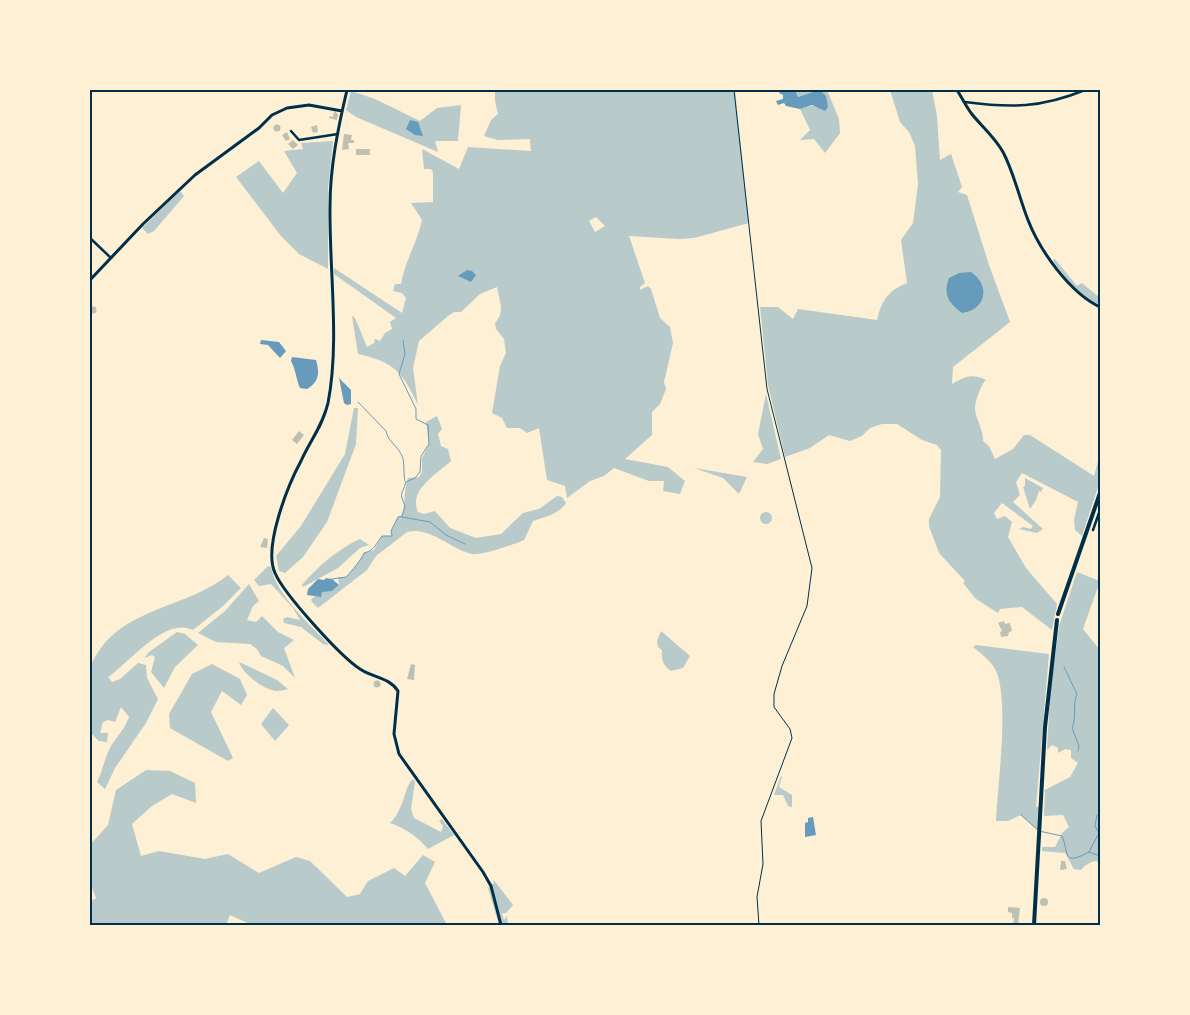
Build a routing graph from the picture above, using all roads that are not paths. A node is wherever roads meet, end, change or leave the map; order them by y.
1 (348, 90) edge
2 (957, 90) edge
3 (1085, 90) edge
4 (964, 101) junction
5 (342, 112) junction
6 (292, 131) dead end
7 (338, 134) junction
8 (90, 238) edge
9 (111, 258) junction
10 (90, 280) edge
11 (1100, 307) edge
12 (1100, 493) edge
13 (1100, 510) edge
14 (1093, 530) dead end
15 (1058, 614) dead end
16 (1057, 620) dead end
17 (501, 925) edge
18 (1034, 925) edge

1 - 5 street
2 - 4 street
3 - 4 street
4 - 11 street
5 - 7 street
5 - 9 street
6 - 7 street
7 - 17 street
8 - 9 street
9 - 10 street
12 - 15 main road
13 - 14 street
16 - 18 main road

